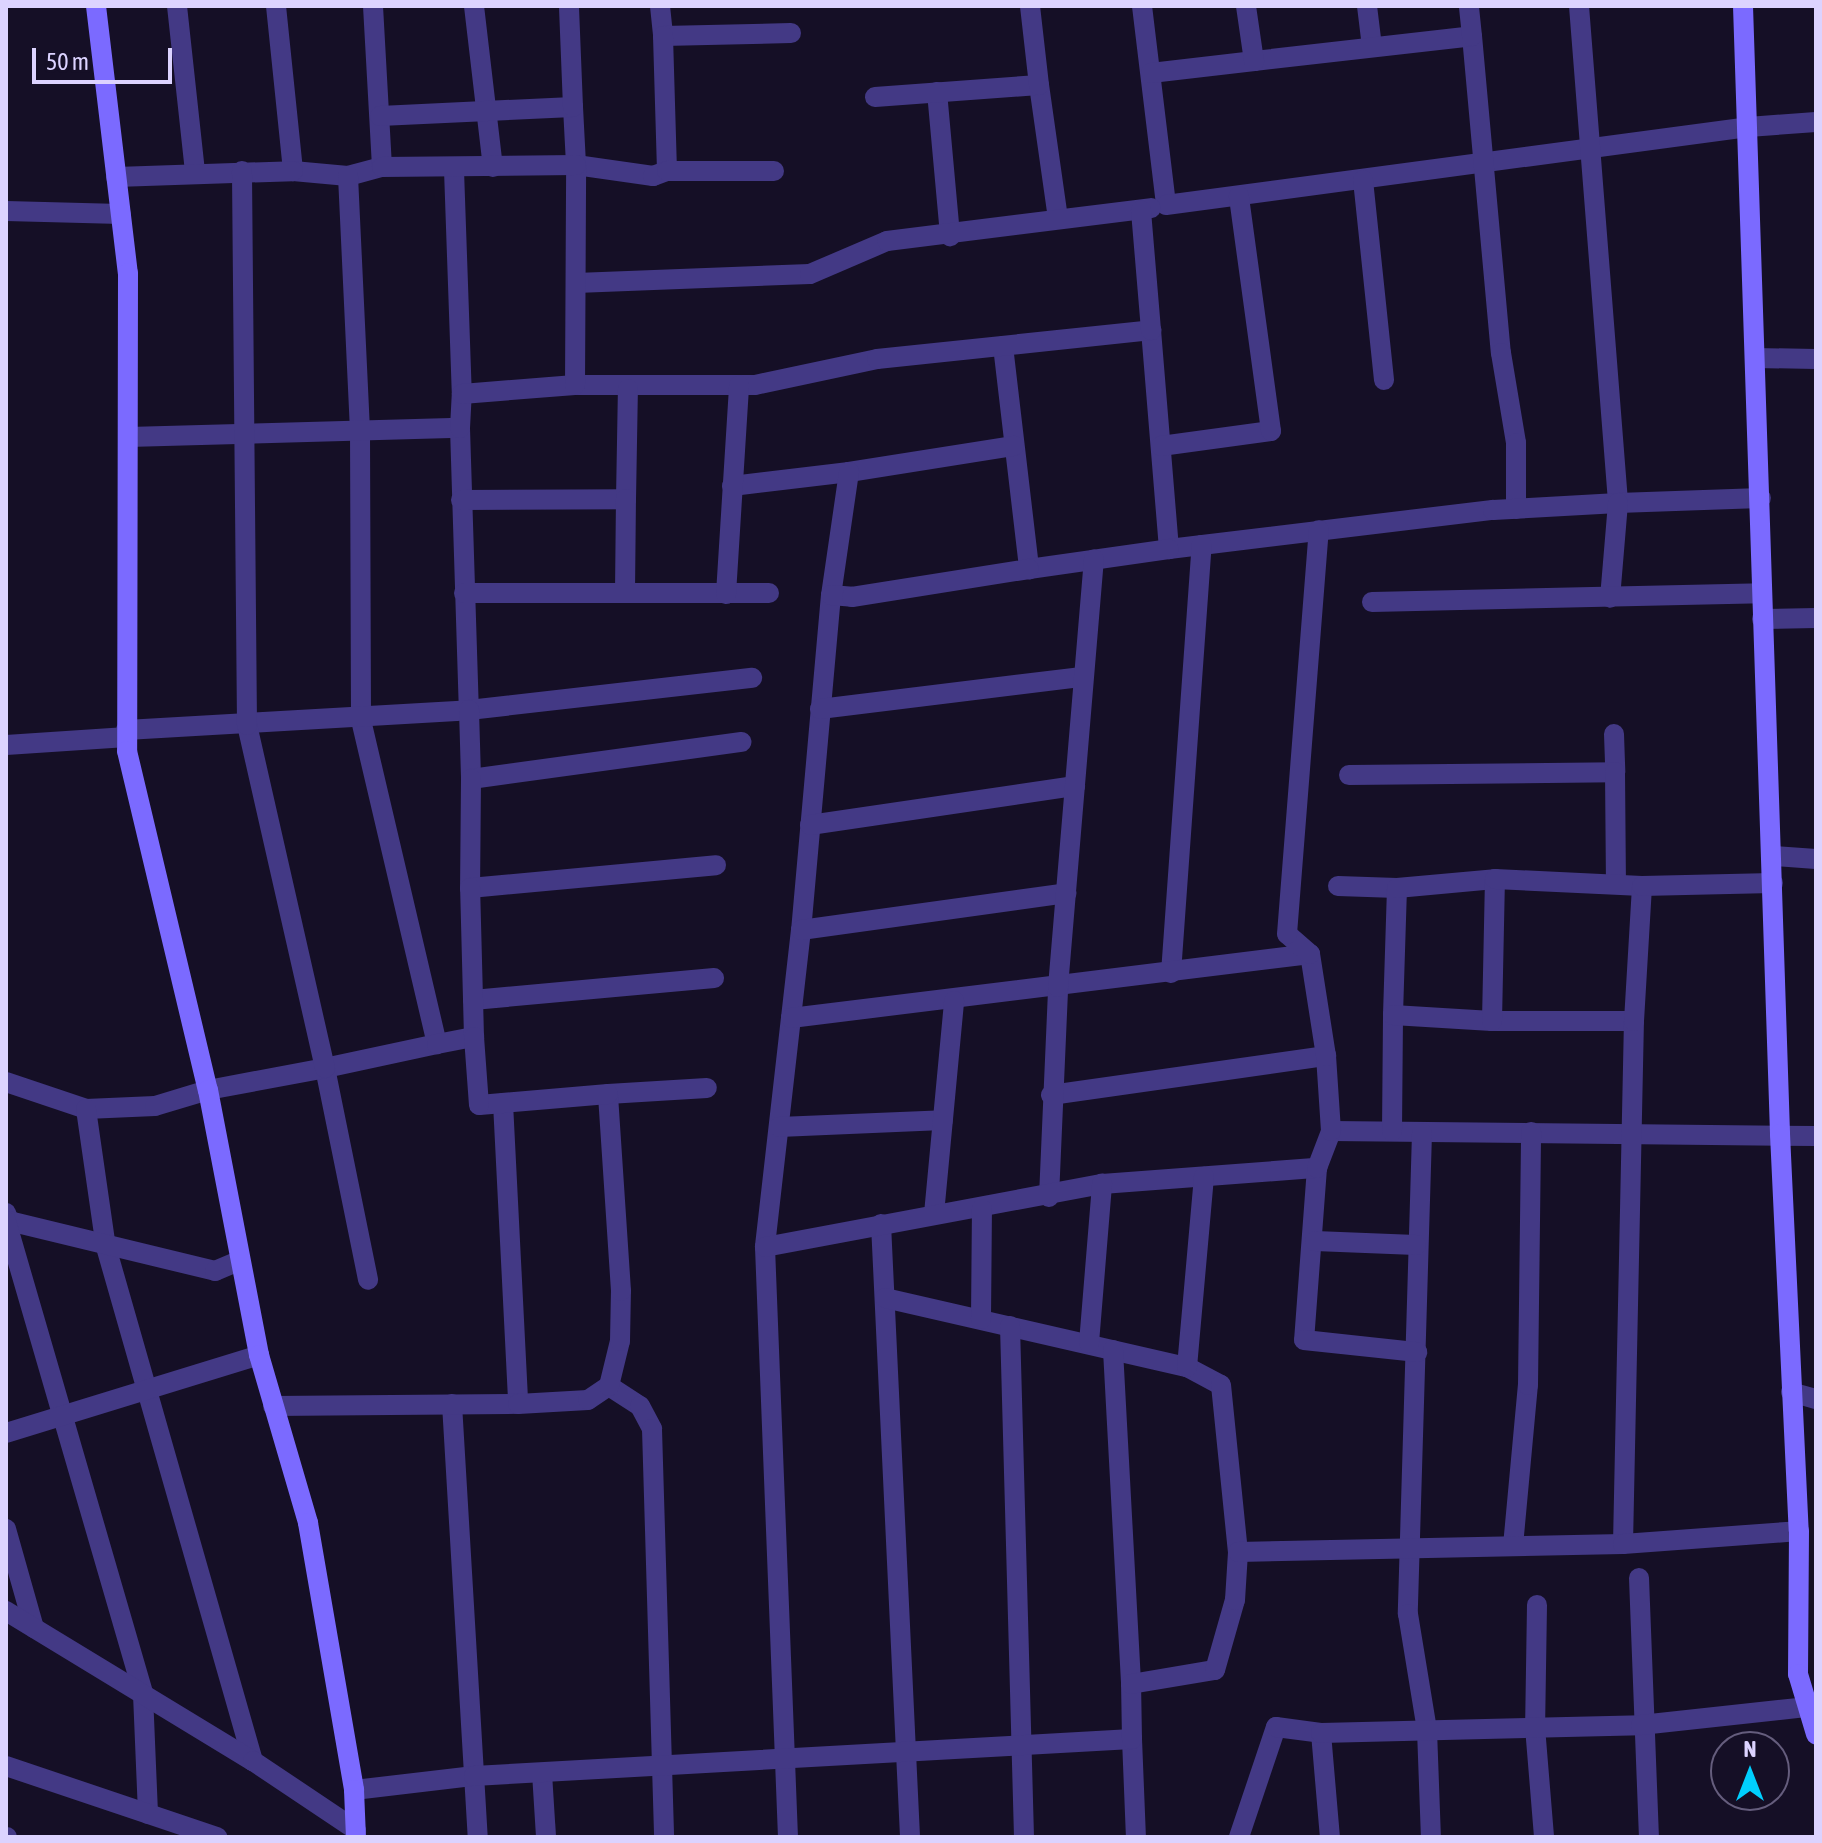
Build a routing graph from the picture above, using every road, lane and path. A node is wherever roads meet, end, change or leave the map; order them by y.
1 (96, 6) edge
2 (177, 6) edge
3 (276, 6) edge
4 (373, 6) edge
5 (474, 6) edge
6 (569, 6) edge
7 (660, 6) edge
8 (1030, 6) edge
9 (1142, 6) edge
10 (1246, 6) edge
11 (1367, 6) edge
12 (1469, 6) edge
13 (1579, 6) edge
14 (1743, 6) edge
15 (791, 33) dead end
16 (663, 36) junction
17 (1472, 36) junction
18 (1372, 45) junction
19 (1254, 61) junction
20 (1151, 73) junction
21 (1039, 85) junction
22 (937, 92) junction
23 (875, 97) dead end
24 (573, 107) junction
25 (485, 113) junction
26 (380, 116) junction
27 (1816, 122) edge
28 (1748, 127) junction
29 (1591, 150) junction
30 (576, 165) junction
31 (1483, 165) junction
32 (382, 167) junction
33 (493, 167) junction
34 (454, 170) junction
35 (242, 171) junction
36 (293, 171) junction
37 (667, 171) junction
38 (774, 171) dead end
39 (195, 173) junction
40 (348, 176) junction
41 (116, 177) junction
42 (1363, 180) junction
43 (1239, 196) junction
44 (1166, 205) junction
45 (1141, 210) junction
46 (6, 211) edge
47 (121, 214) junction
48 (1058, 218) junction
49 (950, 236) junction
50 (576, 283) junction
51 (1151, 330) junction
52 (1003, 346) junction
53 (1755, 358) junction
54 (1816, 359) edge
55 (1384, 380) dead end
56 (575, 385) junction
57 (739, 385) junction
58 (628, 389) junction
59 (462, 394) junction
60 (460, 428) junction
61 (360, 431) junction
62 (246, 434) junction
63 (128, 437) junction
64 (1014, 446) junction
65 (1161, 446) junction
66 (849, 472) junction
67 (732, 486) junction
68 (1761, 498) junction
69 (626, 499) junction
70 (461, 500) junction
71 (1618, 503) junction
72 (1516, 509) junction
73 (1319, 530) junction
74 (1202, 545) junction
75 (1169, 549) junction
76 (1094, 560) junction
77 (1029, 569) junction
78 (625, 592) junction
79 (464, 593) junction
80 (769, 593) dead end
81 (1762, 593) junction
82 (726, 594) junction
83 (831, 595) junction
84 (1610, 598) junction
85 (1372, 602) dead end
86 (1816, 618) edge
87 (1762, 619) junction
88 (1082, 677) junction
89 (752, 678) dead end
90 (820, 709) junction
91 (469, 710) junction
92 (361, 720) junction
93 (247, 725) junction
94 (126, 734) junction
95 (1614, 734) dead end
96 (741, 742) dead end
97 (6, 745) edge
98 (1615, 772) junction
99 (1349, 775) dead end
100 (471, 779) junction
101 (1075, 786) junction
102 (810, 825) junction
103 (1773, 856) junction
104 (1816, 859) edge
105 (716, 865) dead end
106 (1495, 879) junction
107 (1773, 883) junction
108 (1616, 884) junction
109 (1338, 886) dead end
110 (1642, 886) junction
111 (470, 888) junction
112 (1397, 888) junction
113 (1066, 893) junction
114 (801, 930) junction
115 (1310, 954) junction
116 (1171, 973) junction
117 (714, 978) dead end
118 (1058, 987) junction
119 (473, 1000) junction
120 (954, 1001) junction
121 (1393, 1015) junction
122 (791, 1018) junction
123 (1492, 1021) junction
124 (1634, 1021) junction
125 (474, 1037) junction
126 (437, 1044) junction
127 (1326, 1056) junction
128 (325, 1068) junction
129 (6, 1082) edge
130 (707, 1088) dead end
131 (208, 1090) junction
132 (608, 1094) junction
133 (1051, 1095) junction
134 (503, 1103) junction
135 (86, 1109) junction
136 (943, 1120) junction
137 (779, 1127) junction
138 (1331, 1131) junction
139 (1392, 1131) junction
140 (1531, 1132) junction
141 (1631, 1132) junction
142 (1422, 1133) junction
143 (1780, 1134) junction
144 (1816, 1136) edge
145 (1317, 1168) junction
146 (1204, 1177) junction
147 (1102, 1184) junction
148 (1049, 1197) junction
149 (982, 1209) junction
150 (934, 1214) junction
151 (7, 1218) edge
152 (881, 1224) junction
153 (1315, 1241) junction
154 (1416, 1245) junction
155 (106, 1247) junction
156 (765, 1247) junction
157 (238, 1261) junction
158 (368, 1280) dead end
159 (885, 1298) junction
160 (981, 1319) junction
161 (1010, 1326) junction
162 (1089, 1343) junction
163 (1113, 1350) junction
164 (1417, 1352) junction
165 (259, 1355) junction
166 (1187, 1367) junction
167 (609, 1386) junction
168 (143, 1391) junction
169 (1791, 1392) junction
170 (1816, 1399) edge
171 (452, 1404) junction
172 (518, 1404) junction
173 (273, 1406) junction
174 (62, 1416) junction
175 (6, 1433) edge
176 (6, 1529) edge
177 (1799, 1531) junction
178 (1623, 1544) junction
179 (1412, 1545) junction
180 (1513, 1546) junction
181 (1238, 1552) junction
182 (1639, 1578) dead end
183 (1537, 1605) dead end
184 (6, 1611) edge
185 (34, 1628) junction
186 (1131, 1684) junction
187 (143, 1694) junction
188 (1808, 1707) junction
189 (1641, 1725) junction
190 (1535, 1727) junction
191 (1427, 1730) junction
192 (1321, 1733) junction
193 (1816, 1734) edge
194 (1132, 1739) junction
195 (1019, 1746) junction
196 (906, 1755) junction
197 (253, 1761) junction
198 (784, 1761) junction
199 (6, 1766) edge
200 (659, 1766) junction
201 (542, 1773) junction
202 (474, 1776) junction
203 (354, 1790) junction
204 (148, 1814) junction
205 (356, 1833) edge
206 (217, 1837) edge
207 (478, 1837) edge
208 (546, 1837) edge
209 (664, 1837) edge
210 (788, 1837) edge
211 (910, 1837) edge
212 (1024, 1837) edge
213 (1136, 1837) edge
214 (1239, 1837) edge
215 (1330, 1837) edge
216 (1431, 1837) edge
217 (1544, 1837) edge
218 (1649, 1837) edge

1 - 41 street
2 - 39 street
3 - 36 street
4 - 26 street
5 - 25 street
6 - 24 street
7 - 16 street
8 - 21 street
9 - 20 street
10 - 19 street
11 - 18 street
12 - 17 street
13 - 29 street
14 - 28 street
15 - 16 street
16 - 37 street
17 - 18 street
17 - 31 street
18 - 19 street
19 - 20 street
20 - 44 street
21 - 22 street
21 - 48 street
22 - 23 street
22 - 49 street
24 - 25 street
24 - 30 street
25 - 26 street
25 - 33 street
26 - 32 street
27 - 28 street
28 - 29 street
28 - 53 street
29 - 31 street
29 - 71 street
30 - 33 street
30 - 37 street
30 - 50 street
31 - 42 street
31 - 72 street
32 - 34 street
32 - 40 street
33 - 34 street
34 - 59 street
35 - 36 street
35 - 39 street
35 - 62 street
36 - 40 street
37 - 38 street
39 - 41 street
40 - 61 street
41 - 47 street
42 - 43 street
42 - 55 street
43 - 44 street
43 - 65 street
44 - 45 street
45 - 48 street
45 - 51 street
46 - 47 street
47 - 63 street
48 - 49 street
49 - 50 street
50 - 56 street
51 - 52 street
51 - 65 street
52 - 57 street
52 - 64 street
53 - 54 street
53 - 68 street
56 - 58 street
56 - 59 street
57 - 58 street
57 - 67 street
58 - 69 street
59 - 60 street
60 - 61 street
60 - 70 street
61 - 62 street
61 - 92 street
62 - 63 street
62 - 93 street
63 - 94 street
64 - 66 street
64 - 77 street
65 - 75 street
66 - 67 street
66 - 83 street
67 - 82 street
68 - 71 street
68 - 81 street
69 - 70 street
69 - 78 street
70 - 79 street
71 - 72 street
71 - 84 street
72 - 73 street
73 - 74 street
73 - 115 street
74 - 75 street
74 - 116 street
75 - 76 street
76 - 77 street
76 - 88 street
77 - 83 street
78 - 79 street
78 - 82 street
79 - 91 street
80 - 82 street
81 - 84 street
81 - 87 street
83 - 90 street
84 - 85 street
86 - 87 street
87 - 103 street
88 - 90 street
88 - 101 street
89 - 91 street
90 - 102 street
91 - 92 street
91 - 100 street
92 - 93 street
92 - 126 street
93 - 94 street
93 - 128 street
94 - 97 street
94 - 131 street
95 - 98 street
96 - 100 street
98 - 99 street
98 - 108 street
100 - 111 street
101 - 102 street
101 - 113 street
102 - 114 street
103 - 104 street
103 - 107 street
105 - 111 street
106 - 108 street
106 - 112 street
106 - 123 street
107 - 110 street
107 - 143 street
108 - 110 street
109 - 112 street
110 - 124 street
111 - 119 street
112 - 121 street
113 - 114 street
113 - 118 street
114 - 122 street
115 - 116 street
115 - 127 street
116 - 118 street
117 - 119 street
118 - 120 street
118 - 133 street
119 - 125 street
120 - 122 street
120 - 136 street
121 - 123 street
121 - 139 street
122 - 137 street
123 - 124 street
124 - 141 street
125 - 126 street
125 - 134 street
126 - 128 street
127 - 133 street
127 - 138 street
128 - 131 street
128 - 158 street
129 - 135 street
130 - 132 street
131 - 135 street
131 - 157 street
132 - 134 street
132 - 167 street
133 - 148 street
134 - 172 street
135 - 155 street
136 - 137 street
136 - 150 street
137 - 156 street
138 - 139 street
138 - 145 street
139 - 142 street
140 - 141 street
140 - 142 street
140 - 180 street
141 - 143 street
141 - 178 street
142 - 154 street
143 - 144 street
143 - 169 street
145 - 146 street
145 - 153 street
146 - 147 street
146 - 166 street
147 - 148 street
147 - 162 street
148 - 149 street
149 - 150 street
149 - 160 street
150 - 152 street
151 - 155 street
151 - 174 street
152 - 156 street
152 - 159 street
153 - 154 street
153 - 164 street
154 - 164 street
155 - 157 street
155 - 168 street
156 - 198 street
157 - 165 street
159 - 160 street
159 - 196 street
160 - 161 street
161 - 162 street
161 - 195 street
162 - 163 street
163 - 166 street
163 - 186 street
164 - 179 street
165 - 168 street
165 - 173 street
166 - 181 street
167 - 172 street
167 - 200 street
168 - 174 street
168 - 197 street
169 - 170 street
169 - 177 street
171 - 172 street
171 - 173 street
171 - 202 street
173 - 203 street
174 - 175 street
174 - 187 street
176 - 185 street
177 - 178 street
177 - 188 street
178 - 180 street
179 - 180 street
179 - 181 street
179 - 191 street
181 - 186 street
182 - 189 street
183 - 190 street
184 - 185 street
185 - 187 street
186 - 194 street
187 - 197 street
187 - 204 street
188 - 189 street
188 - 193 street
189 - 190 street
189 - 218 street
190 - 191 street
190 - 217 street
191 - 192 street
191 - 216 street
192 - 214 street
192 - 215 street
194 - 195 street
194 - 213 street
195 - 196 street
195 - 212 street
196 - 198 street
196 - 211 street
197 - 205 street
198 - 200 street
198 - 210 street
199 - 204 street
200 - 201 street
200 - 209 street
201 - 202 street
201 - 208 street
202 - 203 street
202 - 207 street
203 - 205 street
204 - 206 street

